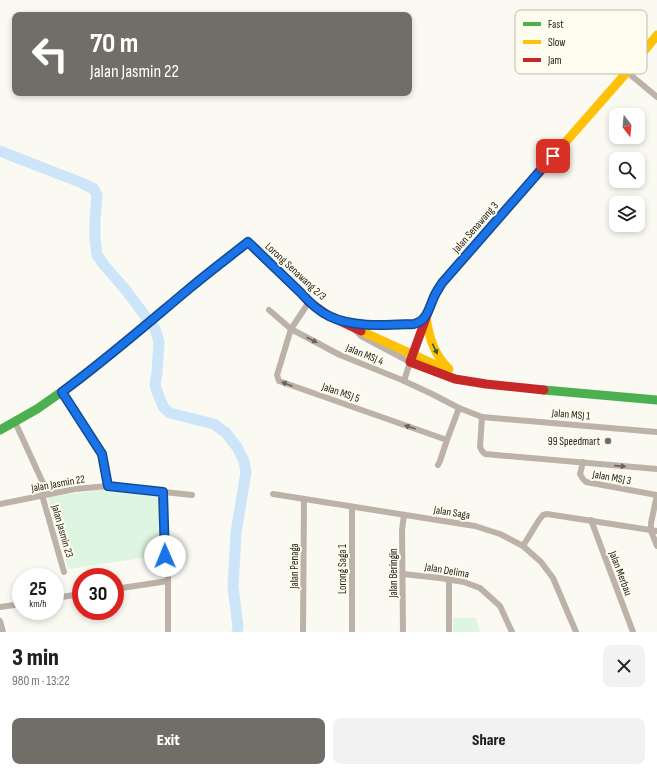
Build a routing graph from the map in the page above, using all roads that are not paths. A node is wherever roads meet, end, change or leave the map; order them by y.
1 (657, 35) edge
2 (647, 47) edge
3 (625, 74) edge
4 (629, 74) edge
5 (657, 97) edge
6 (308, 302) junction
7 (268, 310) dead end
8 (328, 316) junction
9 (426, 316) junction
10 (291, 329) junction
11 (412, 358) junction
12 (457, 374) junction
13 (404, 381) junction
14 (472, 382) junction
15 (62, 392) junction
16 (657, 400) edge
17 (459, 408) junction
18 (482, 417) junction
19 (15, 422) junction
20 (0, 430) edge
21 (657, 432) edge
22 (447, 440) junction
23 (583, 462) junction
24 (438, 465) dead end
25 (657, 469) edge
26 (108, 486) junction
27 (163, 492) junction
28 (273, 494) dead end
29 (45, 495) junction
30 (192, 495) dead end
31 (657, 495) edge
32 (304, 499) junction
33 (0, 504) edge
34 (352, 507) junction
35 (404, 515) junction
36 (591, 520) junction
37 (654, 531) edge
38 (523, 546) junction
39 (657, 546) edge
40 (165, 556) dead end
41 (168, 563) dead end
42 (63, 568) edge
43 (403, 574) junction
44 (449, 580) junction
45 (168, 581) junction
46 (124, 588) edge
47 (12, 605) edge
48 (0, 607) edge
49 (0, 621) edge
50 (3, 632) edge
51 (168, 632) edge
52 (303, 632) edge
53 (352, 632) edge
54 (403, 632) edge
55 (449, 632) edge
56 (512, 632) edge
57 (576, 632) edge
58 (633, 632) edge

1 - 2 street, Jalan Senawang 3
3 - 9 street, Jalan Senawang 3
4 - 5 street
6 - 8 street, Lorong Senawang 2/3
6 - 10 street, Jalan MSJ 5
6 - 15 street, Lorong Senawang 2/3
7 - 10 street, Jalan MSJ 4
8 - 9 street
8 - 11 street, Lorong Senawang 2/3
9 - 11 street, Jalan Senawang 3
9 -> 12 street
10 -> 13 street, Jalan MSJ 4
22 -> 10 street, Jalan MSJ 5
11 - 12 street
11 - 13 street
11 - 14 street
12 - 14 street
13 - 17 street, Jalan MSJ 4
14 - 16 street
15 - 19 street
15 - 26 street
17 - 18 street, Jalan MSJ 1
17 - 22 street
18 - 21 street, Jalan MSJ 1
18 - 23 street
19 - 20 street
19 - 29 street, Jalan Jasmin 23
22 - 24 street
23 -> 25 street
23 - 31 street, Jalan MSJ 3
26 - 27 street, Jalan Jasmin 22
26 - 29 street, Jalan Jasmin 22
27 - 30 street, Jalan Jasmin 22
27 - 40 street
28 - 32 street, Jalan Saga
29 - 33 street, Jalan Jasmin 22
29 - 42 street, Jalan Jasmin 23
31 - 37 street
32 - 34 street, Jalan Saga
32 - 52 street, Jalan Penaga
34 - 35 street, Jalan Saga
34 - 53 street, Lorong Saga 1
35 - 38 street, Jalan Saga
35 - 43 street, Jalan Beringin
36 - 37 street
36 - 38 street
36 - 58 street, Jalan Merbau
37 - 39 street
38 - 57 street, Jalan Saga
41 - 45 street
43 - 44 street, Jalan Delima
43 - 54 street, Jalan Beringin
44 - 55 street
44 - 56 street, Jalan Delima
45 - 46 street
45 - 51 street
47 - 48 street
49 - 50 street

